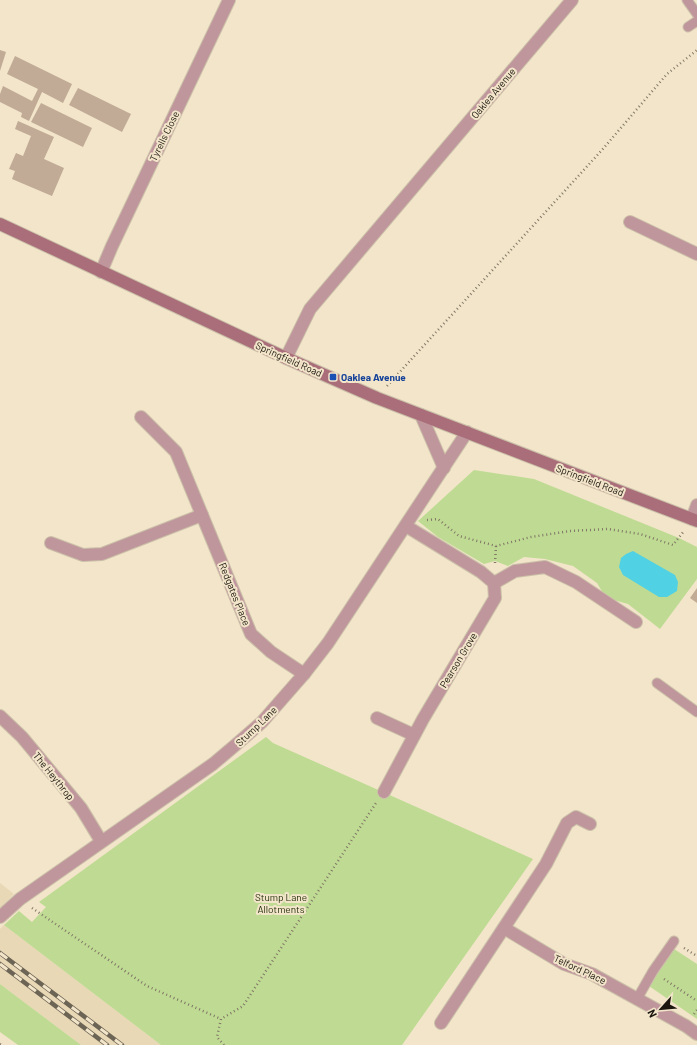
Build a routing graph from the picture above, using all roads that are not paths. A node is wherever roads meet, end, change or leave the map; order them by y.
1 (572, 0) edge
2 (687, 0) edge
3 (225, 1) edge
4 (697, 14) edge
5 (697, 20) edge
6 (688, 27) dead end
7 (630, 222) dead end
8 (0, 224) edge
9 (697, 254) edge
10 (101, 272) junction
11 (286, 358) junction
12 (421, 415) junction
13 (141, 416) dead end
14 (467, 432) junction
15 (444, 468) junction
16 (697, 505) edge
17 (202, 515) junction
18 (694, 520) edge
19 (406, 526) junction
20 (51, 543) dead end
21 (494, 583) junction
22 (636, 622) dead end
23 (304, 674) junction
24 (657, 683) dead end
25 (697, 712) edge
26 (0, 716) edge
27 (378, 718) dead end
28 (414, 735) junction
29 (384, 792) road end
30 (590, 824) dead end
31 (101, 841) junction
32 (0, 917) edge
33 (504, 928) junction
34 (674, 941) dead end
35 (638, 999) junction
36 (441, 1023) dead end
37 (697, 1034) edge

1 - 11 street, Oaklea Avenue
2 - 4 lane
3 - 10 street, Tyrells Close
5 - 6 lane
7 - 9 street
8 - 10 main road, Springfield Road
10 - 11 main road, Springfield Road
11 - 12 main road, Springfield Road
12 - 14 main road, Springfield Road
12 - 15 street
13 - 17 street, Redgates Place
14 - 15 street, Stump Lane
14 - 18 main road, Springfield Road
15 - 19 street, Stump Lane
16 - 18 street
17 - 20 street
17 - 23 street, Redgates Place
19 - 21 street
19 - 23 street, Stump Lane
21 - 22 street
21 - 28 street, Pearson Grove
23 - 31 street, Stump Lane
24 - 25 lane
26 - 31 street, The Heythrop
27 - 28 street
28 - 29 street, Pearson Grove
30 - 33 street
31 - 32 street, Stump Lane
33 - 35 street, Telford Place
33 - 36 street
34 - 35 lane
35 - 37 street, Telford Place

